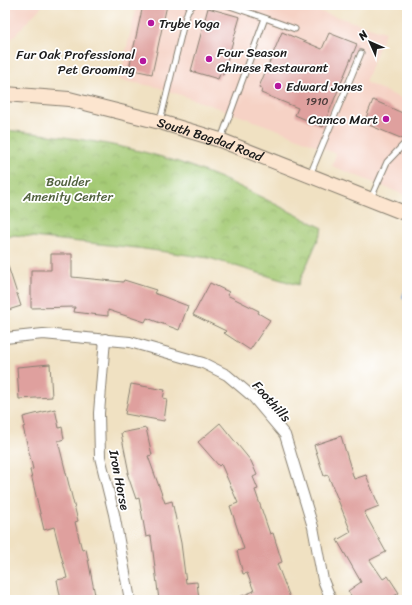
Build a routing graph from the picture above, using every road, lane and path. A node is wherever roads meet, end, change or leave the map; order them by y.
1 (193, 5) edge
2 (227, 5) edge
3 (265, 18) junction
4 (295, 29) dead end
5 (361, 53) dead end
6 (5, 94) edge
7 (160, 122) junction
8 (220, 140) junction
9 (407, 141) edge
10 (309, 176) junction
11 (370, 198) junction
12 (407, 214) edge
13 (5, 338) edge
14 (105, 339) junction
15 (130, 600) edge
16 (331, 600) edge

1 - 7 lane
2 - 3 lane
3 - 4 lane
3 - 8 lane
5 - 10 lane
6 - 7 main road, South Bagdad Road
7 - 8 main road, South Bagdad Road
8 - 10 main road, South Bagdad Road
9 - 11 lane
10 - 11 main road, South Bagdad Road
11 - 12 main road, South Bagdad Road
13 - 14 street, Foothills
14 - 15 street, Iron Horse
14 - 16 street, Foothills

